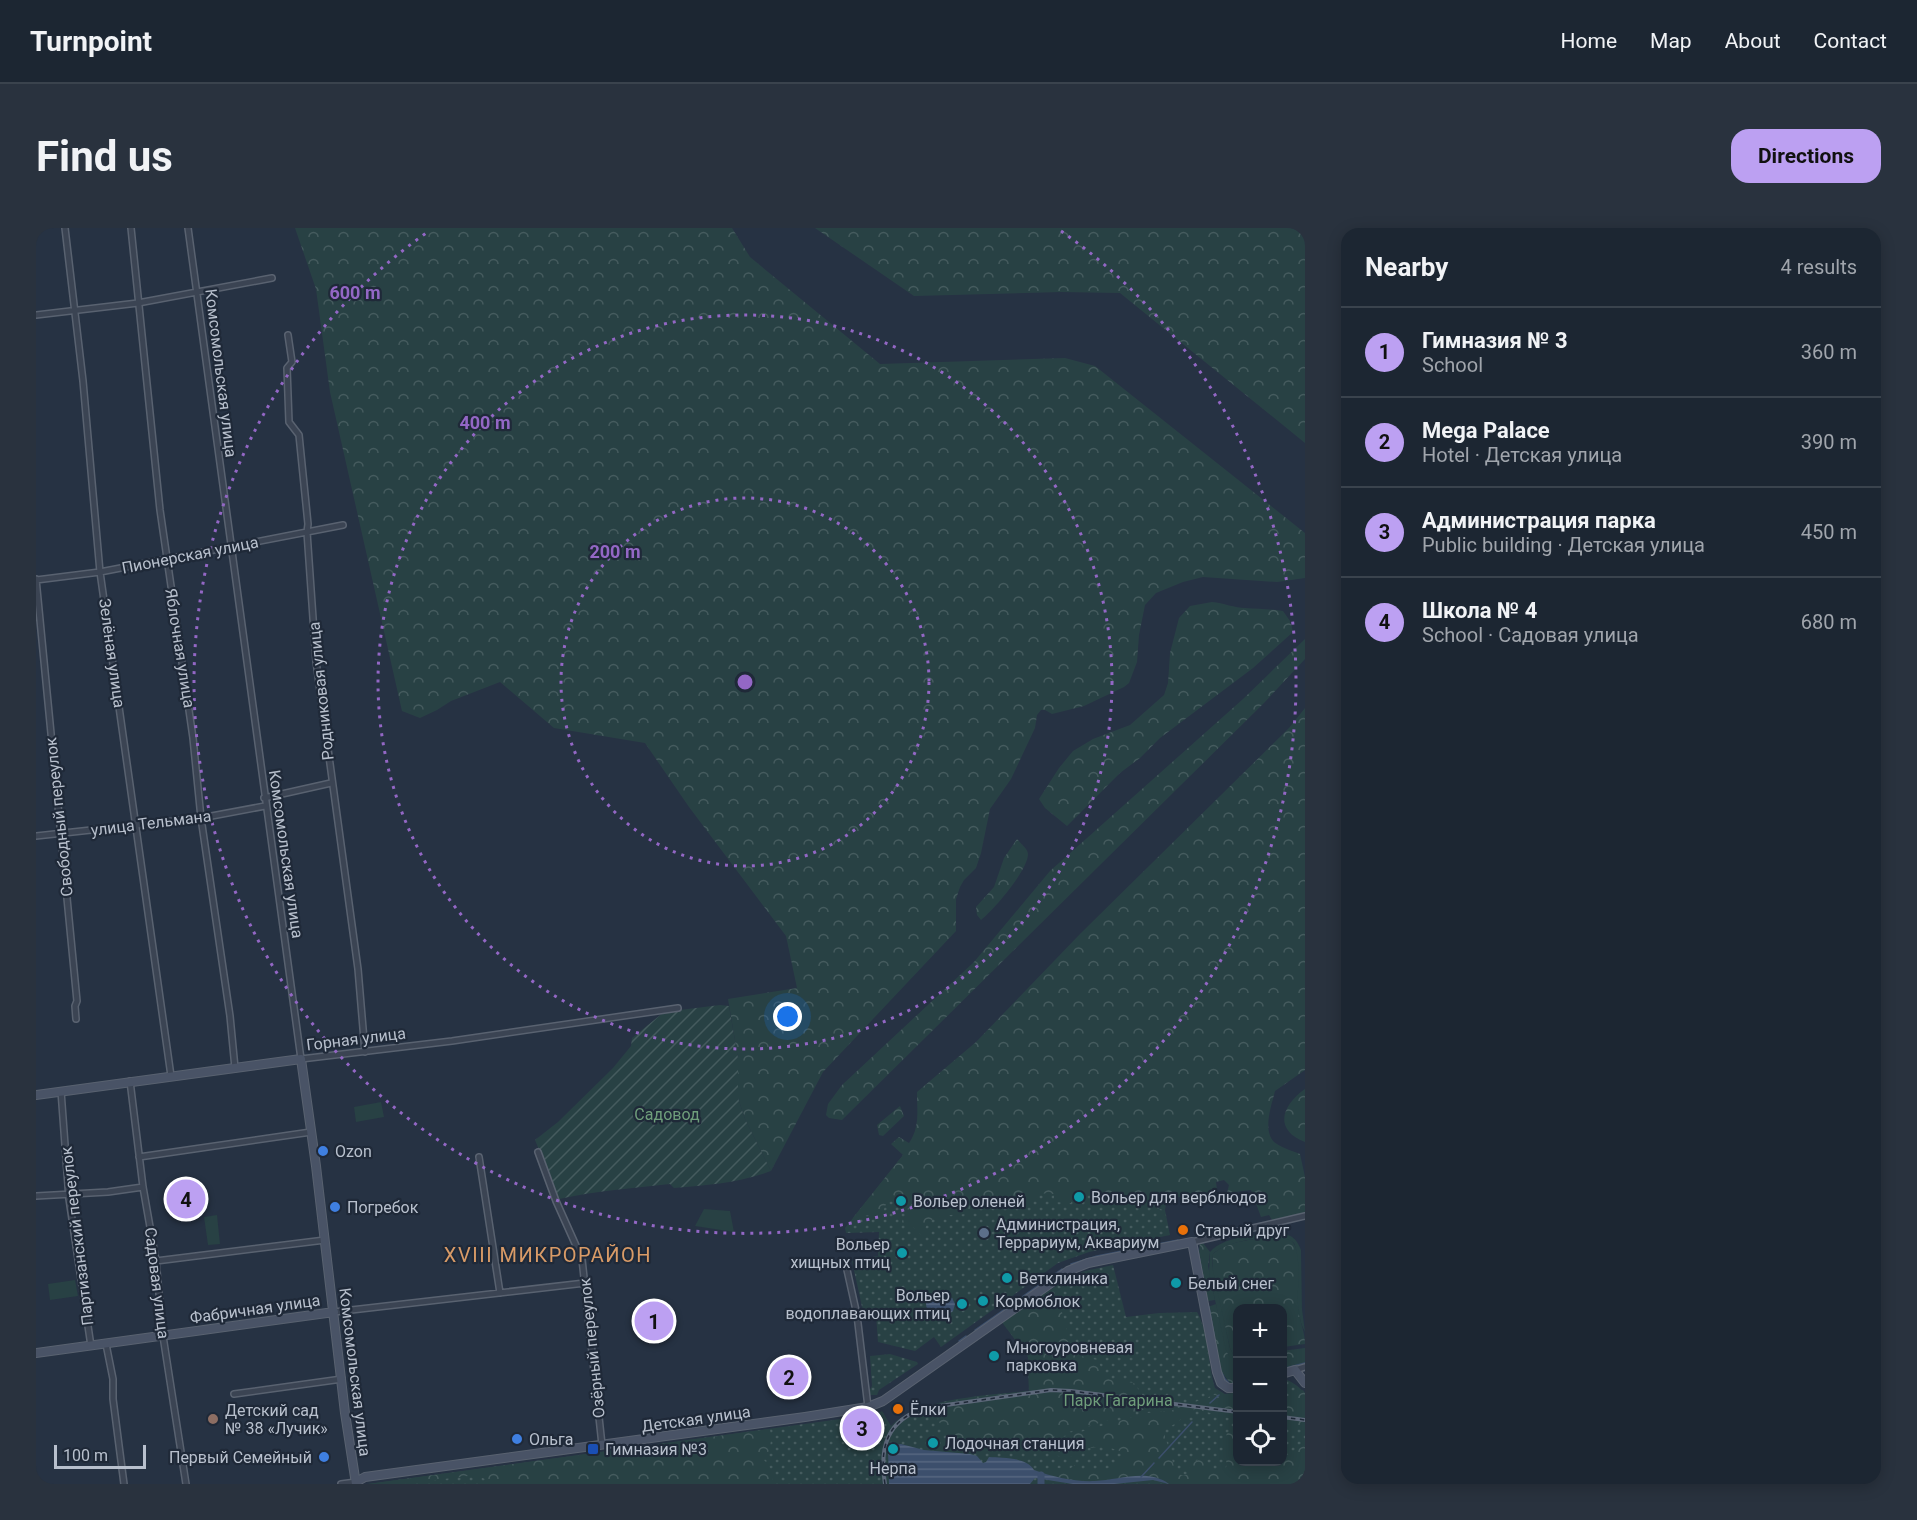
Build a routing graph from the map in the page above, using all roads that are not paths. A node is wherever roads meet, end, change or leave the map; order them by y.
1 (65, 228) edge
2 (131, 228) edge
3 (188, 228) edge
4 (272, 278) dead end
5 (197, 293) junction
6 (138, 303) junction
7 (74, 311) junction
8 (36, 315) edge
9 (288, 335) dead end
10 (343, 525) dead end
11 (307, 532) junction
12 (231, 547) junction
13 (166, 560) junction
14 (100, 572) junction
15 (36, 580) edge
16 (331, 783) junction
17 (264, 798) junction
18 (265, 807) junction
19 (201, 818) junction
20 (136, 826) junction
21 (60, 834) junction
22 (36, 836) edge
23 (678, 1008) dead end
24 (76, 1018) dead end
25 (364, 1052) junction
26 (301, 1059) junction
27 (235, 1068) junction
28 (171, 1076) junction
29 (130, 1081) junction
30 (61, 1091) junction
31 (36, 1095) edge
32 (311, 1132) junction
33 (538, 1152) dead end
34 (139, 1157) junction
35 (479, 1157) dead end
36 (144, 1187) junction
37 (69, 1194) junction
38 (36, 1196) edge
39 (1305, 1216) edge
40 (325, 1239) junction
41 (1192, 1242) junction
42 (156, 1262) junction
43 (847, 1270) dead end
44 (585, 1283) junction
45 (500, 1293) junction
46 (334, 1312) junction
47 (163, 1336) junction
48 (106, 1344) junction
49 (91, 1346) junction
50 (36, 1353) edge
51 (1305, 1367) edge
52 (1295, 1370) junction
53 (1287, 1372) edge
54 (342, 1379) junction
55 (1305, 1383) edge
56 (1233, 1388) edge
57 (234, 1394) dead end
58 (868, 1407) junction
59 (602, 1445) junction
60 (356, 1483) edge
61 (124, 1484) edge
62 (186, 1484) edge
63 (341, 1484) edge

1 - 7 street, Зелёная улица
2 - 6 street, Яблочная улица
3 - 5 street, Комсомольская улица
4 - 5 street
5 - 6 street
5 - 12 street, Комсомольская улица
6 - 7 street
6 - 13 street, Яблочная улица
7 - 8 street
7 - 14 street, Зелёная улица
9 - 11 street, Родниковая улица
10 - 11 street, Пионерская улица
11 - 12 street, Пионерская улица
11 - 16 street, Родниковая улица
12 - 13 street, Пионерская улица
12 - 17 street, Комсомольская улица
13 - 14 street, Пионерская улица
13 - 19 street, Яблочная улица
14 - 15 street, Пионерская улица
14 - 20 street, Зелёная улица
15 - 21 street, Свободный переулок
16 - 17 street
16 - 25 street, Родниковая улица
17 - 18 street, Комсомольская улица
18 - 19 street, улица Тельмана
18 - 26 street, Комсомольская улица
19 - 20 street, улица Тельмана
19 - 27 street, Яблочная улица
20 - 21 street, улица Тельмана
20 - 28 street, Зелёная улица
21 - 22 street, улица Тельмана
21 - 24 street, Свободный переулок
23 - 25 street, Горная улица
25 - 26 street, Горная улица
26 - 27 street, Горная улица
26 - 32 street, Комсомольская улица
27 - 28 street, Горная улица
28 - 29 street, Горная улица
29 - 30 street, Горная улица
29 - 34 street, Садовая улица
30 - 31 street, Горная улица
30 - 37 street, Партизанский переулок
32 - 34 street
32 - 40 street, Комсомольская улица
33 - 44 street, Озёрный переулок
34 - 36 street, Садовая улица
35 - 45 street
36 - 37 street
36 - 42 street, Садовая улица
37 - 38 street
37 - 49 street, Партизанский переулок
39 - 41 street
40 - 42 street
40 - 46 street, Комсомольская улица
41 - 56 street
41 - 58 street, Детская улица
42 - 47 street, Садовая улица
43 - 58 street
44 - 45 street, Фабричная улица
44 - 59 street, Озёрный переулок
45 - 46 street, Фабричная улица
46 - 47 street, Фабричная улица
46 - 54 street, Комсомольская улица
47 - 48 street, Фабричная улица
47 - 62 street, Садовая улица
48 - 49 street, Фабричная улица
48 - 61 street, Партизанский переулок
49 - 50 street, Фабричная улица
51 - 52 street
52 - 53 street
52 - 55 street
54 - 57 street
54 - 60 street, Комсомольская улица
58 - 59 street, Детская улица
59 - 60 street, Детская улица
60 - 63 street, Детская улица

